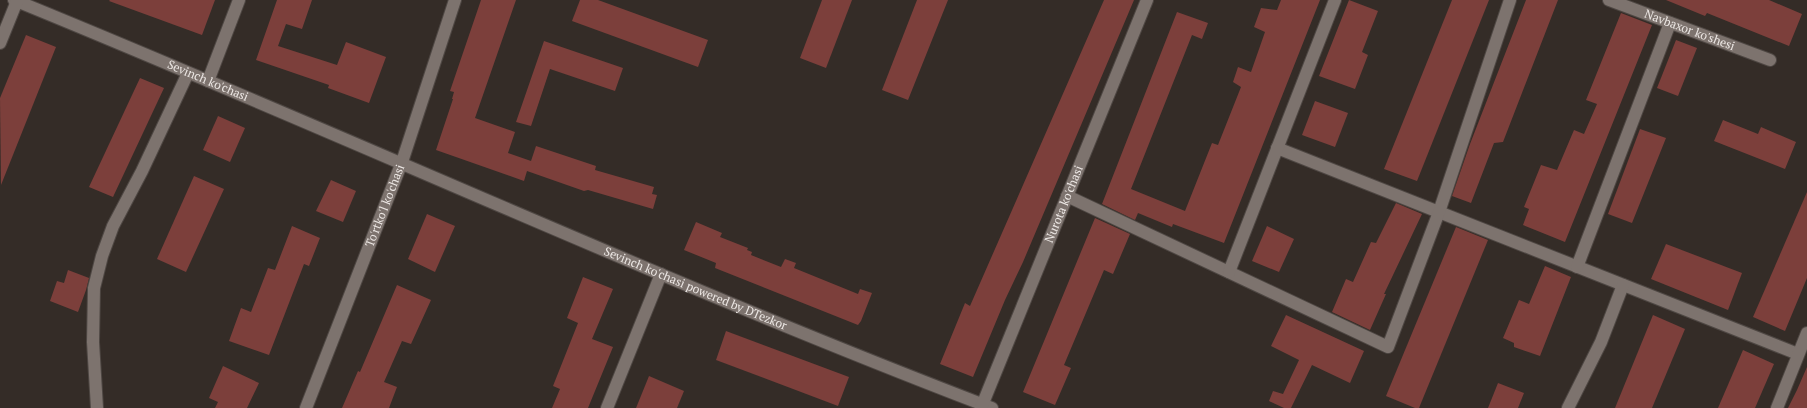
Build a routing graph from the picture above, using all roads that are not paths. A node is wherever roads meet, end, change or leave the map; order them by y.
1 (15, 0) edge
2 (239, 0) edge
3 (455, 0) edge
4 (1147, 0) edge
5 (1335, 0) edge
6 (1510, 0) edge
7 (1609, 0) edge
8 (1670, 23) junction
9 (0, 43) edge
10 (1770, 60) dead end
11 (188, 73) junction
12 (208, 81) junction
13 (1277, 148) junction
14 (402, 162) junction
15 (1067, 196) junction
16 (1439, 212) junction
17 (1577, 267) junction
18 (1229, 272) junction
19 (661, 274) junction
20 (1623, 285) junction
21 (1807, 333) edge
22 (1798, 354) junction
23 (985, 407) edge
24 (97, 408) edge
25 (306, 408) edge
26 (607, 408) edge
27 (1568, 408) edge
28 (1777, 408) edge

1 - 9 street
1 - 11 street, Sevinch ko'chasi
2 - 12 street
3 - 14 street, To'rtko'l ko'chasi
4 - 15 street, Nurota ko'chasi
5 - 13 street
6 - 16 street
7 - 8 street, Navbaxor ko'shesi
8 - 10 street, Navbaxor ko'shesi
8 - 17 street
11 - 12 street, Sevinch ko'chasi
11 - 24 street
12 - 14 street, Sevinch ko'chasi
13 - 16 street
13 - 18 street
14 - 19 street, Sevinch ko'chasi powered by DTezkor
14 - 25 street, To'rtko'l ko'chasi
15 - 18 street
15 - 23 street, Nurota ko'chasi
16 - 17 street
16 - 18 street
17 - 20 street
19 - 23 street, Sevinch ko'chasi powered by DTezkor
19 - 26 street
20 - 22 street
20 - 27 street
21 - 22 street
22 - 28 street

